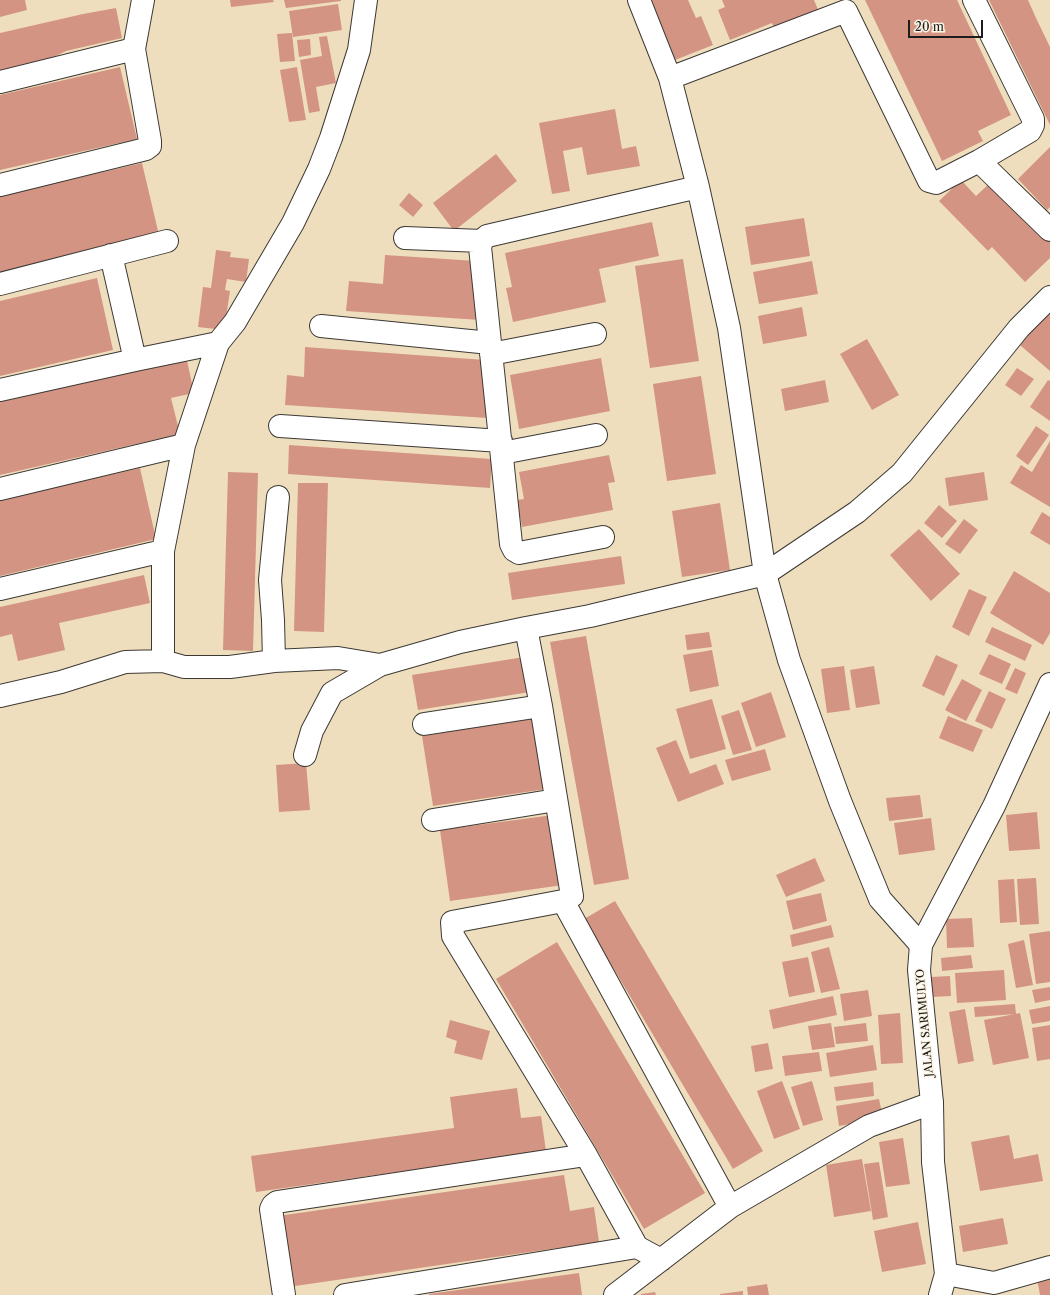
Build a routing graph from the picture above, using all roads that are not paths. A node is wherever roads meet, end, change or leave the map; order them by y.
1 (143, 0) edge
2 (366, 0) edge
3 (639, 0) edge
4 (974, 0) edge
5 (844, 5) edge
6 (134, 49) junction
7 (670, 78) junction
8 (0, 82) edge
9 (979, 161) junction
10 (0, 185) edge
11 (698, 187) junction
12 (1050, 230) edge
13 (405, 238) dead end
14 (168, 241) dead end
15 (482, 241) junction
16 (111, 255) junction
17 (0, 284) edge
18 (1050, 297) edge
19 (321, 326) dead end
20 (594, 334) dead end
21 (218, 343) junction
22 (491, 348) junction
23 (135, 360) junction
24 (0, 390) edge
25 (280, 426) dead end
26 (596, 435) dead end
27 (184, 445) junction
28 (501, 446) junction
29 (0, 489) edge
30 (278, 497) dead end
31 (603, 537) dead end
32 (163, 551) junction
33 (765, 574) junction
34 (0, 588) edge
35 (526, 628) junction
36 (163, 660) junction
37 (274, 661) junction
38 (380, 666) junction
39 (1050, 684) edge
40 (0, 696) edge
41 (540, 706) junction
42 (424, 724) dead end
43 (305, 755) dead end
44 (556, 800) junction
45 (432, 820) dead end
46 (562, 901) junction
47 (921, 945) junction
48 (932, 1103) junction
49 (586, 1155) junction
50 (730, 1207) junction
51 (637, 1247) junction
52 (661, 1260) junction
53 (1050, 1267) edge
54 (946, 1274) junction
55 (284, 1295) edge
56 (345, 1295) edge
57 (615, 1295) edge
58 (940, 1295) edge

1 - 6 street
2 - 21 street
3 - 7 street
4 - 9 street
5 - 7 street
5 - 9 street
6 - 8 street
6 - 10 street
7 - 11 street
9 - 12 street
11 - 15 street
11 - 33 street
13 - 15 street
14 - 16 street
15 - 22 street
16 - 17 street
16 - 23 street
18 - 33 street
19 - 22 street
20 - 22 street
21 - 23 street
21 - 27 street
22 - 28 street
23 - 24 street
25 - 28 street
26 - 28 street
27 - 29 street
27 - 32 street
28 - 31 street
30 - 37 street
32 - 34 street
32 - 36 street
33 - 35 street
33 - 47 street
35 - 38 street
35 - 41 street
36 - 37 street
36 - 40 street
37 - 38 street
38 - 43 street
39 - 47 street, JALAN SARIMULYO
41 - 42 street
41 - 44 street
44 - 45 street
44 - 46 street
46 - 49 street
46 - 50 street
47 - 48 street, JALAN SARIMULYO
48 - 50 street
48 - 54 street, JALAN SARIMULYO
49 - 51 street
49 - 55 street
50 - 52 street
51 - 52 street
51 - 56 street
52 - 57 street
53 - 54 street
54 - 58 street, JALAN SARIMULYO

